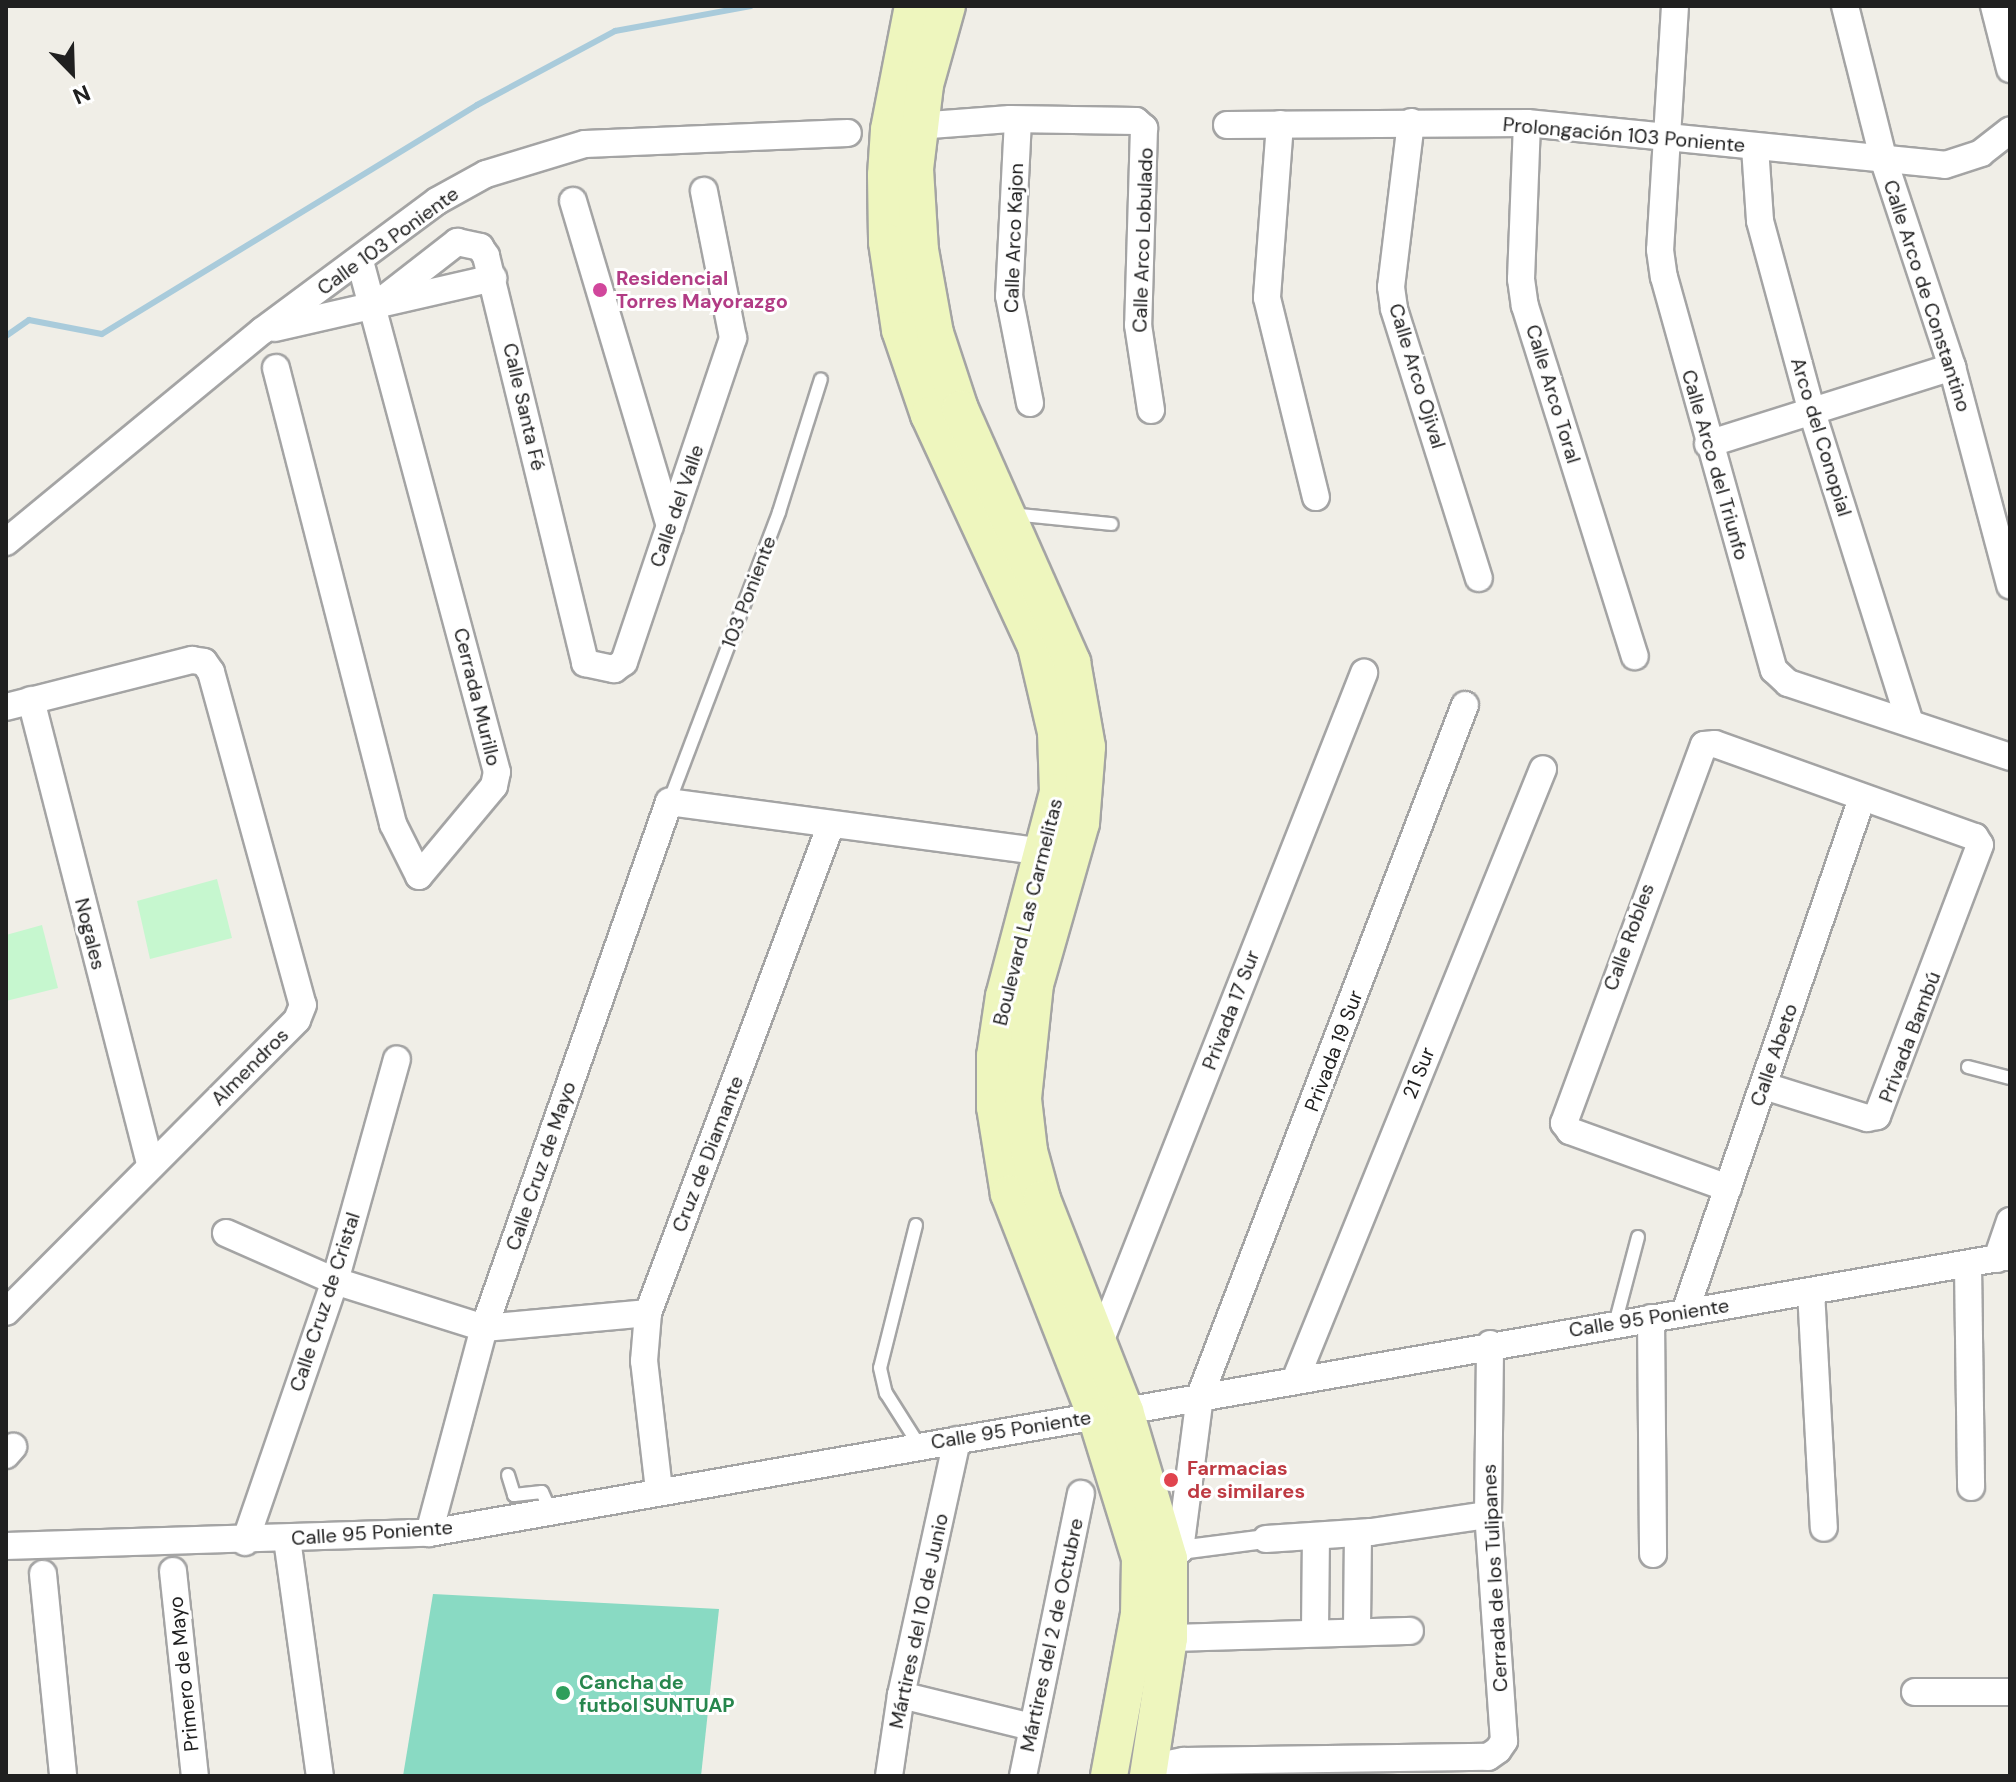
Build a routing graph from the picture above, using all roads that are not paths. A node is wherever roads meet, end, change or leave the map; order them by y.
1 (913, 6) edge
2 (947, 6) edge
3 (1675, 6) edge
4 (1845, 6) edge
5 (1994, 6) edge
6 (2010, 69) edge
7 (1018, 120) junction
8 (1411, 122) junction
9 (1527, 123) junction
10 (1280, 124) junction
11 (1227, 125) dead end
12 (917, 126) junction
13 (2010, 130) edge
14 (848, 133) dead end
15 (1669, 137) junction
16 (1755, 147) junction
17 (1884, 161) junction
18 (704, 191) dead end
19 (573, 201) dead end
20 (360, 261) junction
21 (493, 278) junction
22 (376, 305) junction
23 (262, 331) junction
24 (1952, 367) junction
25 (276, 368) dead end
26 (821, 379) dead end
27 (1030, 403) dead end
28 (1151, 410) dead end
29 (1812, 412) junction
30 (1708, 444) junction
31 (1316, 497) dead end
32 (1004, 514) junction
33 (1112, 524) dead end
34 (670, 526) junction
35 (6, 542) edge
36 (1479, 578) dead end
37 (2010, 585) edge
38 (1635, 656) dead end
39 (614, 669) joint
40 (1364, 673) dead end
41 (18, 704) edge
42 (1465, 705) dead end
43 (1910, 723) junction
44 (2010, 757) edge
45 (1543, 769) dead end
46 (1071, 792) junction
47 (1862, 798) junction
48 (669, 802) junction
49 (830, 827) junction
50 (1046, 852) junction
51 (397, 1059) dead end
52 (1968, 1067) dead end
53 (2010, 1078) edge
54 (1764, 1086) junction
55 (151, 1166) junction
56 (1728, 1188) junction
57 (2010, 1221) edge
58 (916, 1225) dead end
59 (226, 1233) dead end
60 (1638, 1237) dead end
61 (2003, 1258) edge
62 (1968, 1265) junction
63 (335, 1281) junction
64 (1811, 1291) junction
65 (6, 1312) edge
66 (1685, 1312) junction
67 (648, 1313) junction
68 (1651, 1318) junction
69 (1615, 1324) junction
70 (484, 1328) junction
71 (1490, 1344) junction
72 (1098, 1347) junction
73 (1296, 1378) junction
74 (1200, 1396) junction
75 (1111, 1413) junction
76 (957, 1440) junction
77 (919, 1445) junction
78 (508, 1475) dead end
79 (1971, 1487) dead end
80 (659, 1490) junction
81 (1081, 1494) dead end
82 (550, 1510) junction
83 (1488, 1515) junction
84 (1824, 1528) dead end
85 (429, 1533) junction
86 (1358, 1533) junction
87 (1316, 1536) junction
88 (287, 1539) junction
89 (1266, 1539) joint
90 (245, 1542) junction
91 (6, 1546) edge
92 (1653, 1554) dead end
93 (1174, 1555) junction
94 (173, 1571) dead end
95 (43, 1574) dead end
96 (1357, 1628) junction
97 (1315, 1630) junction
98 (1410, 1631) dead end
99 (1169, 1638) junction
100 (1915, 1692) dead end
101 (2010, 1692) edge
102 (901, 1695) junction
103 (1031, 1727) junction
104 (1149, 1772) edge
105 (63, 1776) edge
106 (195, 1776) edge
107 (320, 1776) edge
108 (889, 1776) edge
109 (1023, 1776) edge
110 (1109, 1776) edge

1 - 46 main road, Boulevard Las Carmelitas
2 - 12 main road, Boulevard Las Carmelitas
3 - 15 street, Calle Arco del Triunfo
4 - 17 street, Calle Arco de Constantino
5 - 6 street
7 - 12 street
7 - 27 street, Calle Arco Kajon
7 - 28 street, Calle Arco Lobulado
8 - 9 street, Prolongación 103 Poniente
8 - 10 street, Prolongación 103 Poniente
8 - 36 street, Calle Arco Ojival
9 - 15 street, Prolongación 103 Poniente
9 - 38 street, Calle Arco Toral
10 - 11 street, Prolongación 103 Poniente
10 - 31 street
12 - 32 main road, Boulevard Las Carmelitas
13 - 17 street, Prolongación 103 Poniente
14 - 20 street, Calle 103 Poniente
15 - 16 street, Prolongación 103 Poniente
15 - 30 street, Calle Arco del Triunfo
16 - 17 street, Prolongación 103 Poniente
16 - 29 street, Arco del Conopial
17 - 24 street, Calle Arco de Constantino
18 - 34 street, Calle del Valle
19 - 34 street
20 - 22 street, Cerrada Murillo
20 - 23 street, Calle 103 Poniente
21 - 22 street
21 - 22 street, Calle Santa Fé
21 - 39 street, Calle Santa Fé
22 - 23 street
22 - 25 street, Cerrada Murillo
23 - 35 street, Calle 103 Poniente
24 - 29 street
24 - 37 street, Calle Arco de Constantino
26 - 48 lane, 103 Poniente
29 - 30 street
29 - 43 street, Arco del Conopial
30 - 43 street, Calle Arco del Triunfo
32 - 33 lane
32 - 46 main road, Boulevard Las Carmelitas
34 - 39 street, Calle del Valle
40 - 72 street, Privada 17 Sur
41 - 55 street, Nogales
41 - 55 street, Almendros
42 - 74 street, Privada 19 Sur
43 - 44 street, Calle Arco del Triunfo
45 - 73 street, 21 Sur
46 - 50 main road, Boulevard Las Carmelitas
46 - 72 main road, Boulevard Las Carmelitas
47 - 54 street, Calle Abeto
47 - 54 street, Privada Bambú
47 - 56 street, Calle Robles
48 - 49 street
48 - 70 street, Calle Cruz de Mayo
49 - 50 street
49 - 67 street, Cruz de Diamante
50 - 75 main road, Boulevard Las Carmelitas
51 - 63 street, Calle Cruz de Cristal
52 - 53 lane
54 - 56 street, Calle Abeto
55 - 65 street, Almendros
56 - 66 street, Calle Abeto
57 - 61 street
58 - 77 lane
59 - 63 street
60 - 69 lane
61 - 62 street, Calle 95 Poniente
62 - 64 street, Calle 95 Poniente
62 - 79 street
63 - 70 street
63 - 90 street, Calle Cruz de Cristal
64 - 66 street, Calle 95 Poniente
64 - 84 street
66 - 68 street, Calle 95 Poniente
67 - 70 street
67 - 80 street, Cruz de Diamante
68 - 69 street, Calle 95 Poniente
68 - 92 street
69 - 71 street, Calle 95 Poniente
70 - 85 street, Calle Cruz de Mayo
71 - 73 street, Calle 95 Poniente
71 - 83 street, Cerrada de los Tulipanes
72 - 75 main road, Boulevard Las Carmelitas
73 - 74 street, Calle 95 Poniente
74 - 75 street, Calle 95 Poniente
74 - 93 street, Privada 19 Sur
75 - 76 street, Calle 95 Poniente
75 - 93 main road, Boulevard Las Carmelitas
75 - 110 main road, Boulevard Las Carmelitas
76 - 77 street, Calle 95 Poniente
76 - 102 street, Mártires del 10 de Junio
77 - 80 street, Calle 95 Poniente
78 - 82 lane
80 - 82 street, Calle 95 Poniente
81 - 103 street, Mártires del 2 de Octubre
82 - 85 street, Calle 95 Poniente
83 - 86 street
83 - 104 street, Cerrada de los Tulipanes
85 - 88 street, Calle 95 Poniente
86 - 87 street
86 - 96 street
87 - 89 street
87 - 97 street
88 - 90 street, Calle 95 Poniente
88 - 107 street
89 - 93 street
90 - 91 street, Calle 95 Poniente
93 - 99 main road, Boulevard Las Carmelitas
94 - 106 street, Primero de Mayo
95 - 105 street
96 - 97 street
96 - 98 street
97 - 99 street
99 - 104 main road, Boulevard Las Carmelitas
100 - 101 street
102 - 103 street
102 - 108 street, Mártires del 10 de Junio
103 - 109 street, Mártires del 2 de Octubre

